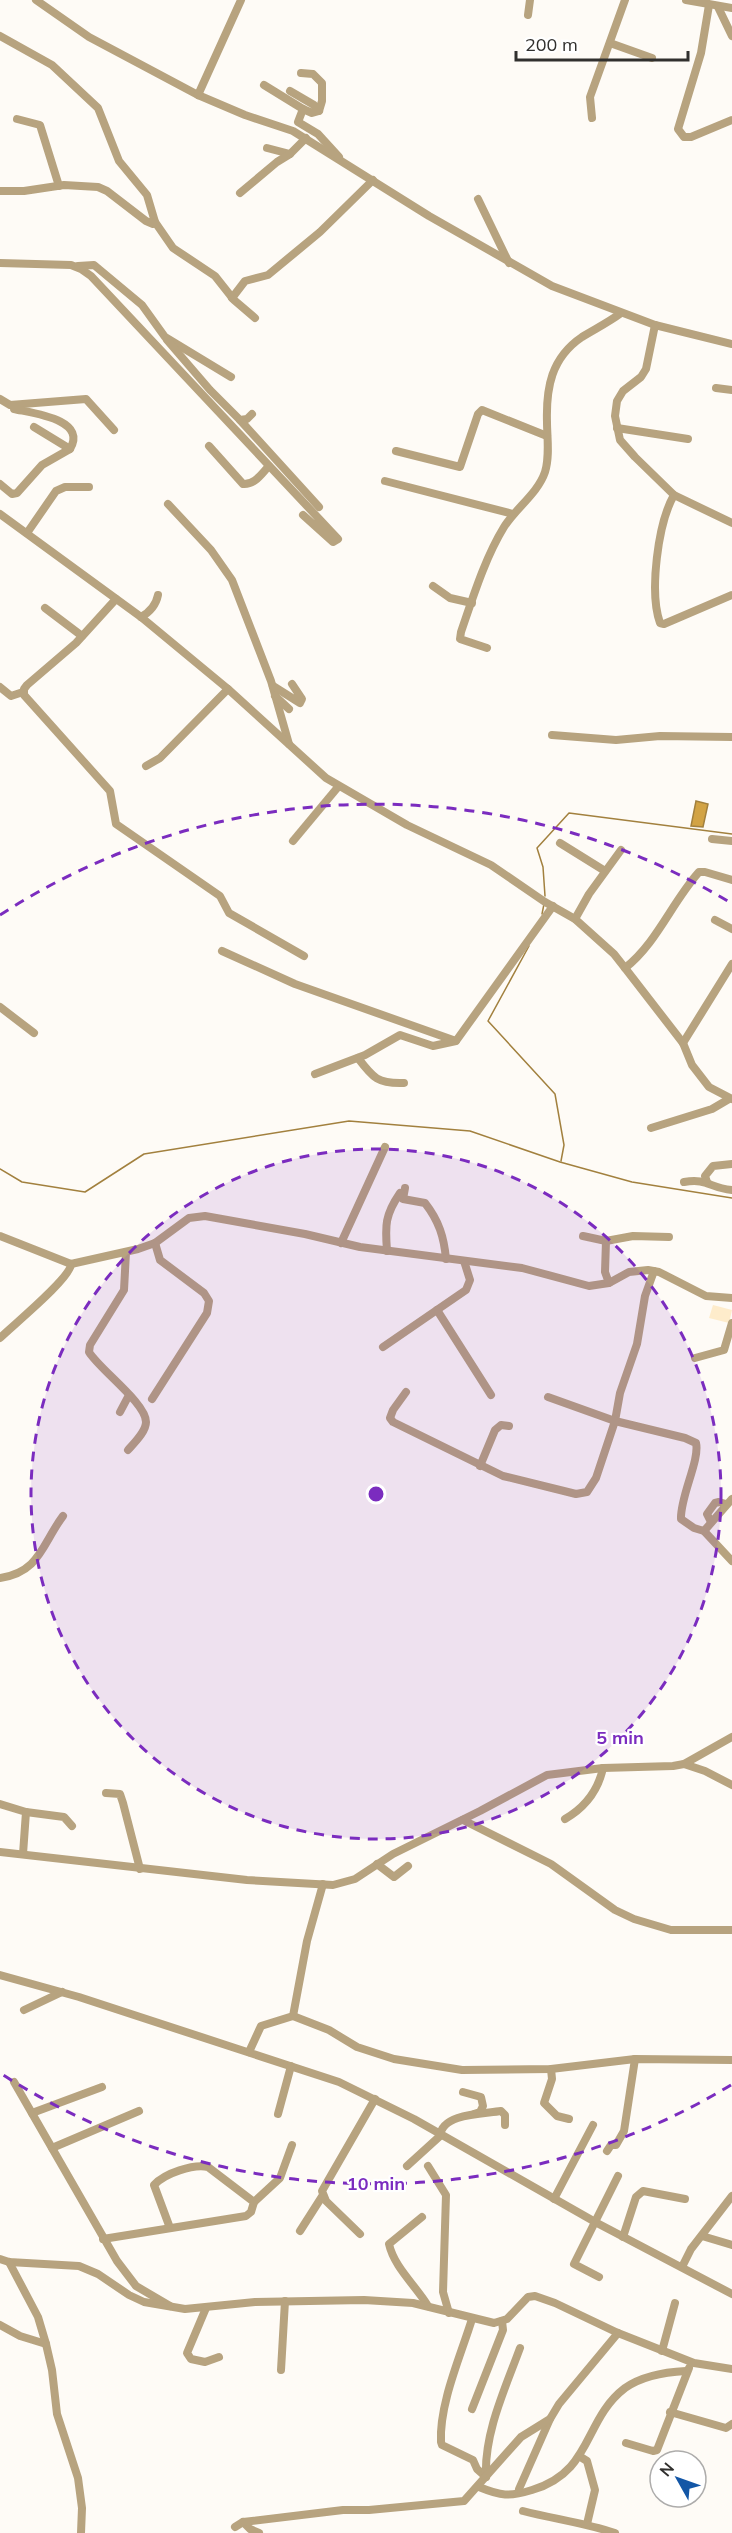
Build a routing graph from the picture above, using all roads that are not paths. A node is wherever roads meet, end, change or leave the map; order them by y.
1 (36, 0) edge
2 (241, 0) edge
3 (530, 0) edge
4 (625, 0) edge
5 (686, 0) edge
6 (713, 6) junction
7 (732, 8) edge
8 (528, 15) dead end
9 (0, 36) edge
10 (732, 36) edge
11 (610, 43) junction
12 (652, 58) dead end
13 (301, 73) dead end
14 (264, 85) dead end
15 (290, 91) dead end
16 (198, 95) junction
17 (303, 109) junction
18 (319, 111) junction
19 (592, 118) dead end
20 (17, 119) dead end
21 (732, 120) edge
22 (306, 138) junction
23 (267, 147) dead end
24 (290, 154) junction
25 (341, 159) junction
26 (373, 180) junction
27 (59, 186) junction
28 (0, 191) edge
29 (240, 193) dead end
30 (478, 199) dead end
31 (155, 222) junction
32 (0, 263) edge
33 (509, 263) junction
34 (74, 266) junction
35 (232, 298) junction
36 (621, 313) junction
37 (255, 318) dead end
38 (655, 325) junction
39 (165, 337) junction
40 (732, 344) edge
41 (231, 377) dead end
42 (716, 388) dead end
43 (732, 390) edge
44 (0, 399) edge
45 (14, 405) junction
46 (252, 414) dead end
47 (240, 420) junction
48 (34, 427) dead end
49 (617, 428) junction
50 (114, 430) dead end
51 (547, 436) junction
52 (688, 439) dead end
53 (209, 446) dead end
54 (70, 449) junction
55 (396, 451) dead end
56 (269, 466) junction
57 (385, 481) dead end
58 (0, 484) edge
59 (89, 487) dead end
60 (674, 495) junction
61 (168, 504) dead end
62 (319, 507) dead end
63 (0, 514) edge
64 (513, 514) junction
65 (303, 515) dead end
66 (732, 523) edge
67 (27, 533) junction
68 (433, 586) dead end
69 (158, 595) dead end
70 (732, 595) edge
71 (116, 599) junction
72 (472, 603) junction
73 (45, 608) dead end
74 (141, 617) junction
75 (82, 636) junction
76 (487, 648) dead end
77 (292, 684) dead end
78 (273, 686) junction
79 (0, 687) edge
80 (228, 689) junction
81 (23, 692) junction
82 (275, 695) junction
83 (289, 709) dead end
84 (552, 735) dead end
85 (732, 737) edge
86 (289, 745) junction
87 (146, 766) dead end
88 (338, 787) junction
89 (712, 839) dead end
90 (293, 841) dead end
91 (732, 841) edge
92 (560, 843) dead end
93 (621, 850) dead end
94 (605, 871) junction
95 (732, 880) edge
96 (551, 905) junction
97 (575, 919) junction
98 (715, 920) dead end
99 (732, 930) edge
100 (222, 951) dead end
101 (304, 956) dead end
102 (732, 964) edge
103 (626, 968) junction
104 (0, 1008) edge
105 (34, 1033) dead end
106 (456, 1041) junction
107 (683, 1043) junction
108 (358, 1058) junction
109 (315, 1074) dead end
110 (404, 1083) dead end
111 (731, 1099) edge
112 (651, 1128) dead end
113 (385, 1147) dead end
114 (732, 1164) edge
115 (684, 1182) dead end
116 (707, 1182) junction
117 (732, 1190) edge
118 (0, 1236) edge
119 (583, 1236) dead end
120 (669, 1237) dead end
121 (606, 1240) junction
122 (155, 1243) junction
123 (341, 1243) junction
124 (387, 1251) junction
125 (126, 1252) junction
126 (446, 1259) junction
127 (464, 1261) junction
128 (71, 1263) junction
129 (654, 1271) junction
130 (609, 1282) junction
131 (732, 1298) edge
132 (437, 1310) junction
133 (732, 1323) edge
134 (0, 1338) edge
135 (383, 1347) dead end
136 (696, 1358) dead end
137 (406, 1392) dead end
138 (129, 1395) junction
139 (491, 1395) dead end
140 (548, 1397) dead end
141 (152, 1399) dead end
142 (120, 1412) dead end
143 (615, 1421) junction
144 (508, 1426) dead end
145 (128, 1450) dead end
146 (480, 1466) junction
147 (729, 1501) edge
148 (63, 1516) dead end
149 (704, 1531) junction
150 (732, 1561) edge
151 (0, 1578) edge
152 (732, 1737) edge
153 (684, 1764) junction
154 (603, 1768) junction
155 (732, 1785) edge
156 (106, 1793) dead end
157 (0, 1804) edge
158 (26, 1812) junction
159 (565, 1819) dead end
160 (463, 1820) junction
161 (72, 1826) dead end
162 (0, 1852) edge
163 (23, 1854) junction
164 (377, 1864) junction
165 (408, 1866) dead end
166 (140, 1869) junction
167 (323, 1884) junction
168 (732, 1930) edge
169 (0, 1975) edge
170 (62, 1992) junction
171 (24, 2010) dead end
172 (293, 2016) junction
173 (249, 2052) junction
174 (635, 2059) junction
175 (732, 2060) edge
176 (291, 2066) junction
177 (551, 2069) junction
178 (14, 2082) dead end
179 (102, 2087) dead end
180 (463, 2092) dead end
181 (375, 2099) junction
182 (139, 2111) dead end
183 (32, 2113) junction
184 (278, 2114) dead end
185 (470, 2115) junction
186 (568, 2119) dead end
187 (505, 2125) dead end
188 (593, 2125) dead end
189 (440, 2136) junction
190 (292, 2145) dead end
191 (52, 2148) junction
192 (607, 2151) dead end
193 (407, 2166) dead end
194 (428, 2166) dead end
195 (618, 2176) dead end
196 (323, 2195) junction
197 (732, 2196) edge
198 (554, 2199) junction
199 (685, 2199) dead end
200 (254, 2202) junction
201 (422, 2217) dead end
202 (597, 2223) junction
203 (170, 2228) junction
204 (300, 2231) dead end
205 (360, 2234) dead end
206 (702, 2236) junction
207 (623, 2237) junction
208 (103, 2239) junction
209 (732, 2245) edge
210 (4, 2261) edge
211 (682, 2267) junction
212 (599, 2277) dead end
213 (732, 2294) edge
214 (285, 2301) junction
215 (675, 2304) dead end
216 (428, 2306) junction
217 (173, 2307) junction
218 (206, 2308) junction
219 (449, 2313) junction
220 (472, 2319) junction
221 (502, 2321) junction
222 (0, 2325) edge
223 (618, 2333) junction
224 (46, 2344) junction
225 (520, 2348) dead end
226 (662, 2351) junction
227 (219, 2357) dead end
228 (694, 2363) junction
229 (732, 2369) edge
230 (281, 2370) dead end
231 (686, 2371) junction
232 (472, 2409) dead end
233 (670, 2412) junction
234 (550, 2419) junction
235 (732, 2424) edge
236 (626, 2443) dead end
237 (579, 2456) junction
238 (486, 2477) junction
239 (479, 2487) junction
240 (519, 2489) dead end
241 (523, 2511) dead end
242 (587, 2524) junction
243 (81, 2533) edge
244 (259, 2533) edge
245 (615, 2533) edge

1 - 16 street
2 - 16 street
3 - 8 street
4 - 11 street
5 - 6 street
6 - 7 street
6 - 10 street
6 - 21 street
9 - 31 street
11 - 12 street
11 - 19 street
13 - 18 street
14 - 17 street
15 - 18 street
16 - 22 street
17 - 18 street
17 - 25 street
20 - 27 street
22 - 24 street
22 - 25 street
23 - 24 street
24 - 29 street
25 - 26 street
26 - 33 street
26 - 35 street
27 - 28 street
27 - 31 street
30 - 33 street
31 - 35 street
32 - 34 street
33 - 36 street
34 - 39 street
34 - 56 street
35 - 37 street
36 - 38 street
36 - 51 street
38 - 40 street
38 - 49 street
39 - 41 street
39 - 47 street
42 - 43 street
44 - 45 street
45 - 50 street
45 - 54 street
46 - 47 street
47 - 62 street
48 - 54 street
49 - 52 street
49 - 60 street
51 - 55 street
51 - 64 street
53 - 56 street
54 - 58 street
56 - 65 street
57 - 64 street
59 - 67 street
60 - 66 street
60 - 70 street
61 - 78 street
63 - 67 street
64 - 72 street
67 - 71 street
68 - 72 street
69 - 74 street
71 - 74 street
71 - 75 street
72 - 76 street
73 - 75 street
74 - 80 street
75 - 81 street
77 - 78 street
78 - 82 street
79 - 81 street
80 - 86 street
80 - 87 street
81 - 101 street
82 - 83 street
82 - 86 street
84 - 85 street
86 - 88 street
88 - 90 street
88 - 96 street
89 - 91 street
92 - 94 street
93 - 94 street
94 - 97 street
95 - 103 street
96 - 97 street
96 - 106 street
97 - 103 street
98 - 99 street
100 - 106 street
102 - 107 street
103 - 107 street
104 - 105 street
106 - 108 street
107 - 111 street
108 - 109 street
108 - 110 street
111 - 112 street
113 - 123 street
114 - 116 street
115 - 116 street
116 - 117 street
118 - 128 street
119 - 121 street
120 - 121 street
121 - 130 street
122 - 123 street
122 - 125 street
122 - 141 street
123 - 124 street
124 - 126 street
124 - 126 street
125 - 128 street
125 - 138 street
126 - 127 street
127 - 130 street
127 - 132 street
128 - 134 street
129 - 130 street
129 - 131 street
129 - 143 street
132 - 135 street
132 - 139 street
133 - 136 street
137 - 146 street
138 - 142 street
138 - 145 street
140 - 143 street
143 - 146 street
143 - 149 street
144 - 146 street
147 - 149 street
148 - 151 street
149 - 150 street
152 - 153 street
153 - 154 street
153 - 155 street
154 - 159 street
154 - 160 street
156 - 166 street
157 - 158 street
158 - 161 street
158 - 163 street
160 - 164 street
160 - 168 street
162 - 163 street
163 - 166 street
164 - 165 street
164 - 167 street
166 - 167 street
167 - 172 street
169 - 170 street
170 - 171 street
170 - 173 street
172 - 173 street
172 - 177 street
173 - 176 street
174 - 175 street
174 - 177 street
174 - 192 street
176 - 181 street
176 - 184 street
177 - 186 street
178 - 183 street
179 - 183 street
180 - 185 street
181 - 189 street
181 - 196 street
182 - 191 street
183 - 191 street
185 - 187 street
185 - 189 street
188 - 198 street
189 - 193 street
189 - 198 street
190 - 200 street
191 - 208 street
194 - 219 street
195 - 202 street
196 - 204 street
196 - 205 street
197 - 206 street
198 - 202 street
199 - 207 street
200 - 203 street
200 - 203 street
201 - 216 street
202 - 207 street
202 - 212 street
203 - 208 street
206 - 209 street
206 - 211 street
207 - 211 street
208 - 217 street
210 - 217 street
210 - 224 street
211 - 213 street
214 - 216 street
214 - 218 street
214 - 230 street
215 - 226 street
216 - 219 street
217 - 218 street
218 - 227 street
219 - 220 street
220 - 221 street
220 - 238 street
221 - 223 street
221 - 232 street
222 - 224 street
223 - 226 street
223 - 234 street
224 - 243 street
225 - 238 street
226 - 228 street
228 - 229 street
228 - 231 street
231 - 233 street
231 - 237 street
233 - 235 street
233 - 236 street
234 - 238 street
234 - 240 street
237 - 239 street
237 - 242 street
238 - 239 street
239 - 244 street
241 - 242 street
242 - 245 street

